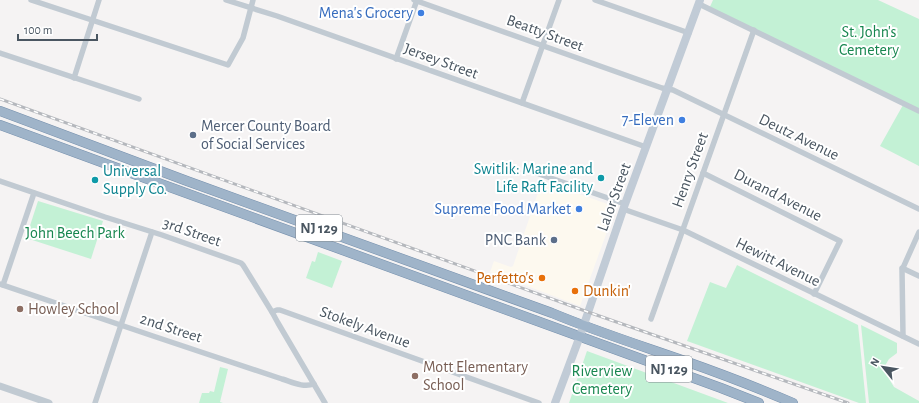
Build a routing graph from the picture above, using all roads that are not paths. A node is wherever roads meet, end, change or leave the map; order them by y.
1 (33, 0) edge
2 (99, 0) edge
3 (226, 0) edge
4 (253, 0) edge
5 (416, 0) edge
6 (559, 0) edge
7 (595, 0) edge
8 (700, 2) edge
9 (251, 8) junction
10 (92, 20) junction
11 (754, 30) junction
12 (689, 33) junction
13 (542, 46) junction
14 (0, 53) edge
15 (396, 59) junction
16 (74, 78) junction
17 (667, 89) junction
18 (139, 100) dead end
19 (522, 103) junction
20 (0, 111) edge
21 (919, 111) edge
22 (724, 115) junction
23 (0, 124) edge
24 (646, 147) junction
25 (525, 169) dead end
26 (703, 173) junction
27 (0, 181) edge
28 (34, 193) junction
29 (624, 206) junction
30 (919, 209) edge
31 (683, 230) junction
32 (152, 232) junction
33 (919, 232) edge
34 (902, 268) junction
35 (919, 276) edge
36 (1, 285) edge
37 (814, 294) junction
38 (272, 312) junction
39 (651, 319) dead end
40 (121, 325) junction
41 (584, 325) junction
42 (580, 336) junction
43 (903, 336) junction
44 (919, 344) edge
45 (314, 384) junction
46 (0, 386) edge
47 (49, 403) edge
48 (95, 403) edge
49 (325, 403) edge
50 (539, 403) edge
51 (555, 403) edge
52 (759, 403) edge
53 (793, 403) edge

1 - 10 street
2 - 10 street
3 - 9 street, Jersey Street
4 - 9 street
5 - 13 street, Beatty Street
5 - 15 street
6 - 13 street
7 - 12 street
8 - 11 street
8 - 12 main road, Lalor Street
9 - 10 street
9 - 15 street, Jersey Street
10 - 16 street
11 - 21 street
11 - 22 street, Henry Street
12 - 17 main road, Lalor Street
13 - 17 street, Beatty Street
13 - 19 street
14 - 16 street
15 - 19 street, Jersey Street
16 - 18 street
17 - 22 street, Deutz Avenue
17 - 24 main road, Lalor Street
19 - 24 street, Jersey Street
20 - 41 highway, NJ 129
22 - 26 street, Henry Street
22 - 30 street, Deutz Avenue
23 - 42 highway, NJ 129
24 - 29 main road, Lalor Street
25 - 29 street, Hewitt Avenue
26 - 31 street, Henry Street
26 - 37 street, Durand Avenue
27 - 28 street, 3rd Street
28 - 32 street, 3rd Street
28 - 36 street
29 - 31 street, Hewitt Avenue
29 - 41 main road, Lalor Street
31 - 37 street, Hewitt Avenue
31 - 39 street, Henry Street
32 - 38 street, 3rd Street
32 - 40 street
33 - 34 street
34 - 35 street
34 - 43 street
36 - 40 street, 2nd Street
37 - 43 street, Hewitt Avenue
38 - 45 street, 3rd Street
38 - 50 street, Stokely Avenue
40 - 45 street, 2nd Street
40 - 48 street
41 - 42 main road, Lalor Street
41 - 53 highway, NJ 129
42 - 51 main road, Lalor Street
42 - 52 highway, NJ 129
43 - 44 street, Hewitt Avenue
45 - 49 street
46 - 47 street

